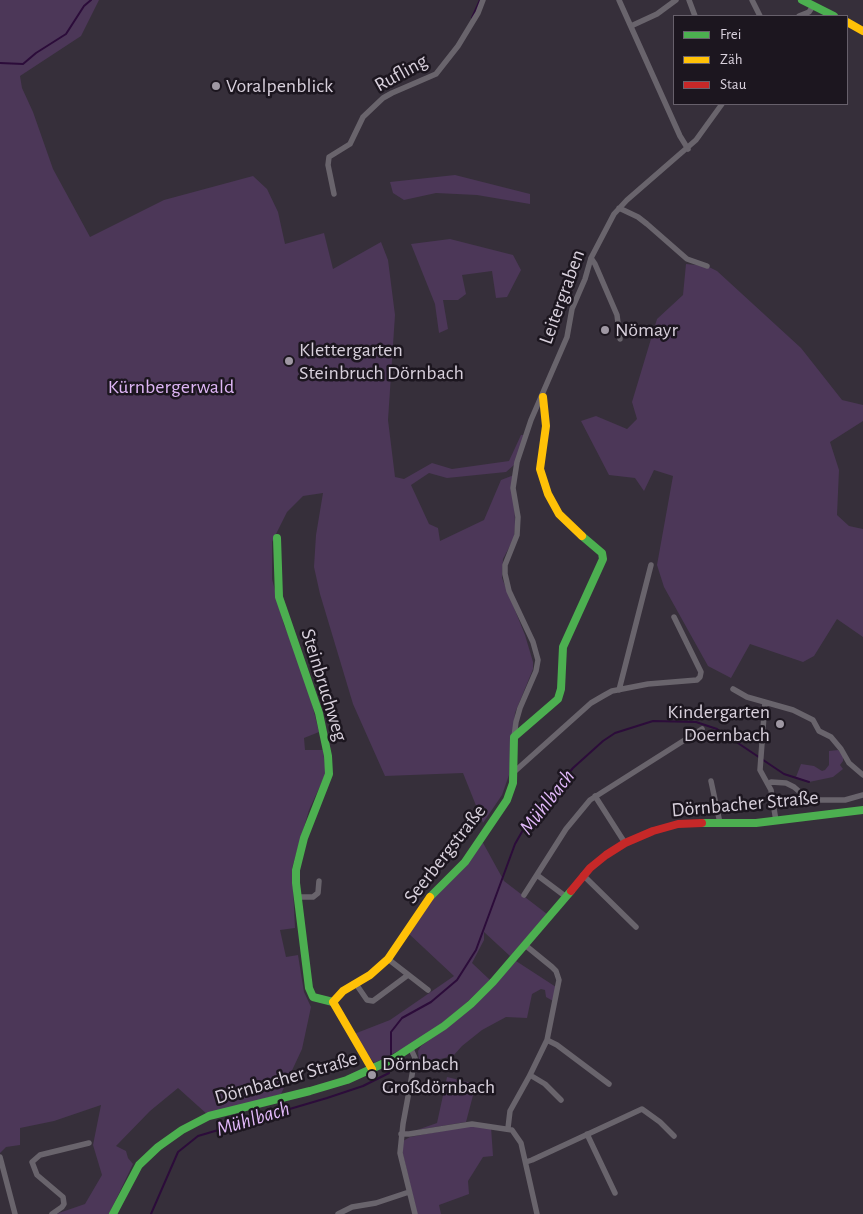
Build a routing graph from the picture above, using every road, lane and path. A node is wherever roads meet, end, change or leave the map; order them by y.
1 (483, 0) edge
2 (620, 0) edge
3 (676, 0) edge
4 (689, 0) edge
5 (752, 0) edge
6 (802, 0) edge
7 (813, 6) junction
8 (695, 15) edge
9 (760, 15) edge
10 (802, 15) edge
11 (832, 15) edge
12 (848, 22) edge
13 (631, 26) junction
14 (863, 30) edge
15 (721, 105) edge
16 (688, 148) junction
17 (334, 194) dead end
18 (619, 208) junction
19 (591, 258) junction
20 (707, 266) dead end
21 (620, 339) dead end
22 (542, 397) junction
23 (277, 538) dead end
24 (651, 565) dead end
25 (674, 617) dead end
26 (733, 689) dead end
27 (619, 690) junction
28 (765, 702) junction
29 (702, 729) dead end
30 (514, 737) junction
31 (514, 772) junction
32 (863, 775) edge
33 (711, 781) dead end
34 (768, 784) junction
35 (863, 795) edge
36 (595, 796) junction
37 (863, 810) edge
38 (776, 821) junction
39 (720, 823) junction
40 (625, 842) junction
41 (537, 875) junction
42 (583, 875) junction
43 (319, 881) dead end
44 (524, 895) dead end
45 (566, 896) junction
46 (297, 897) junction
47 (636, 928) dead end
48 (525, 945) junction
49 (388, 959) junction
50 (408, 975) junction
51 (356, 984) junction
52 (428, 990) dead end
53 (333, 1002) junction
54 (547, 1040) junction
55 (411, 1048) junction
56 (372, 1069) junction
57 (530, 1075) junction
58 (609, 1084) dead end
59 (561, 1100) dead end
60 (508, 1128) junction
61 (401, 1134) junction
62 (587, 1134) junction
63 (674, 1136) dead end
64 (89, 1144) dead end
65 (0, 1157) edge
66 (526, 1162) junction
67 (409, 1192) junction
68 (615, 1193) dead end
69 (15, 1214) edge
70 (52, 1214) edge
71 (113, 1214) edge
72 (338, 1214) edge
73 (415, 1214) edge
74 (538, 1214) edge

1 - 17 street, Rufling
2 - 13 street
3 - 13 street
4 - 8 street
5 - 9 street
6 - 7 street
7 - 10 street
7 - 11 street
12 - 14 street
13 - 16 street
15 - 16 street, Leitergraben
16 - 18 street, Leitergraben
18 - 19 street, Leitergraben
18 - 20 street
19 - 21 street
19 - 22 street, Leitergraben
22 - 30 street, Leitergraben
22 - 30 street
23 - 46 street, Steinbruchweg
24 - 27 street
25 - 27 street
26 - 28 street
27 - 31 street
28 - 32 street
28 - 34 street
29 - 36 street
30 - 31 street, Seerbergstraße
31 - 49 street, Seerbergstraße
33 - 39 street
34 - 35 street
34 - 38 street
36 - 40 street
36 - 41 street
37 - 38 street, Dörnbacher Straße
38 - 39 street, Dörnbacher Straße
39 - 40 street, Dörnbacher Straße
40 - 42 street, Dörnbacher Straße
41 - 44 street
41 - 45 street
42 - 45 street, Dörnbacher Straße
42 - 47 street
43 - 46 street
45 - 48 street, Dörnbacher Straße
46 - 53 street, Steinbruchweg
48 - 54 street
48 - 55 street, Dörnbacher Straße
49 - 50 street
49 - 51 street, Seerbergstraße
50 - 51 street
50 - 52 street
51 - 53 street, Seerbergstraße
53 - 56 street
54 - 57 street
54 - 58 street
55 - 56 street, Dörnbacher Straße
55 - 61 street
56 - 71 street, Dörnbacher Straße
57 - 59 street
57 - 60 street
60 - 61 street
60 - 66 street
61 - 67 street
62 - 63 street
62 - 66 street
62 - 68 street
64 - 70 street
65 - 69 street
66 - 74 street
67 - 72 street
67 - 73 street

